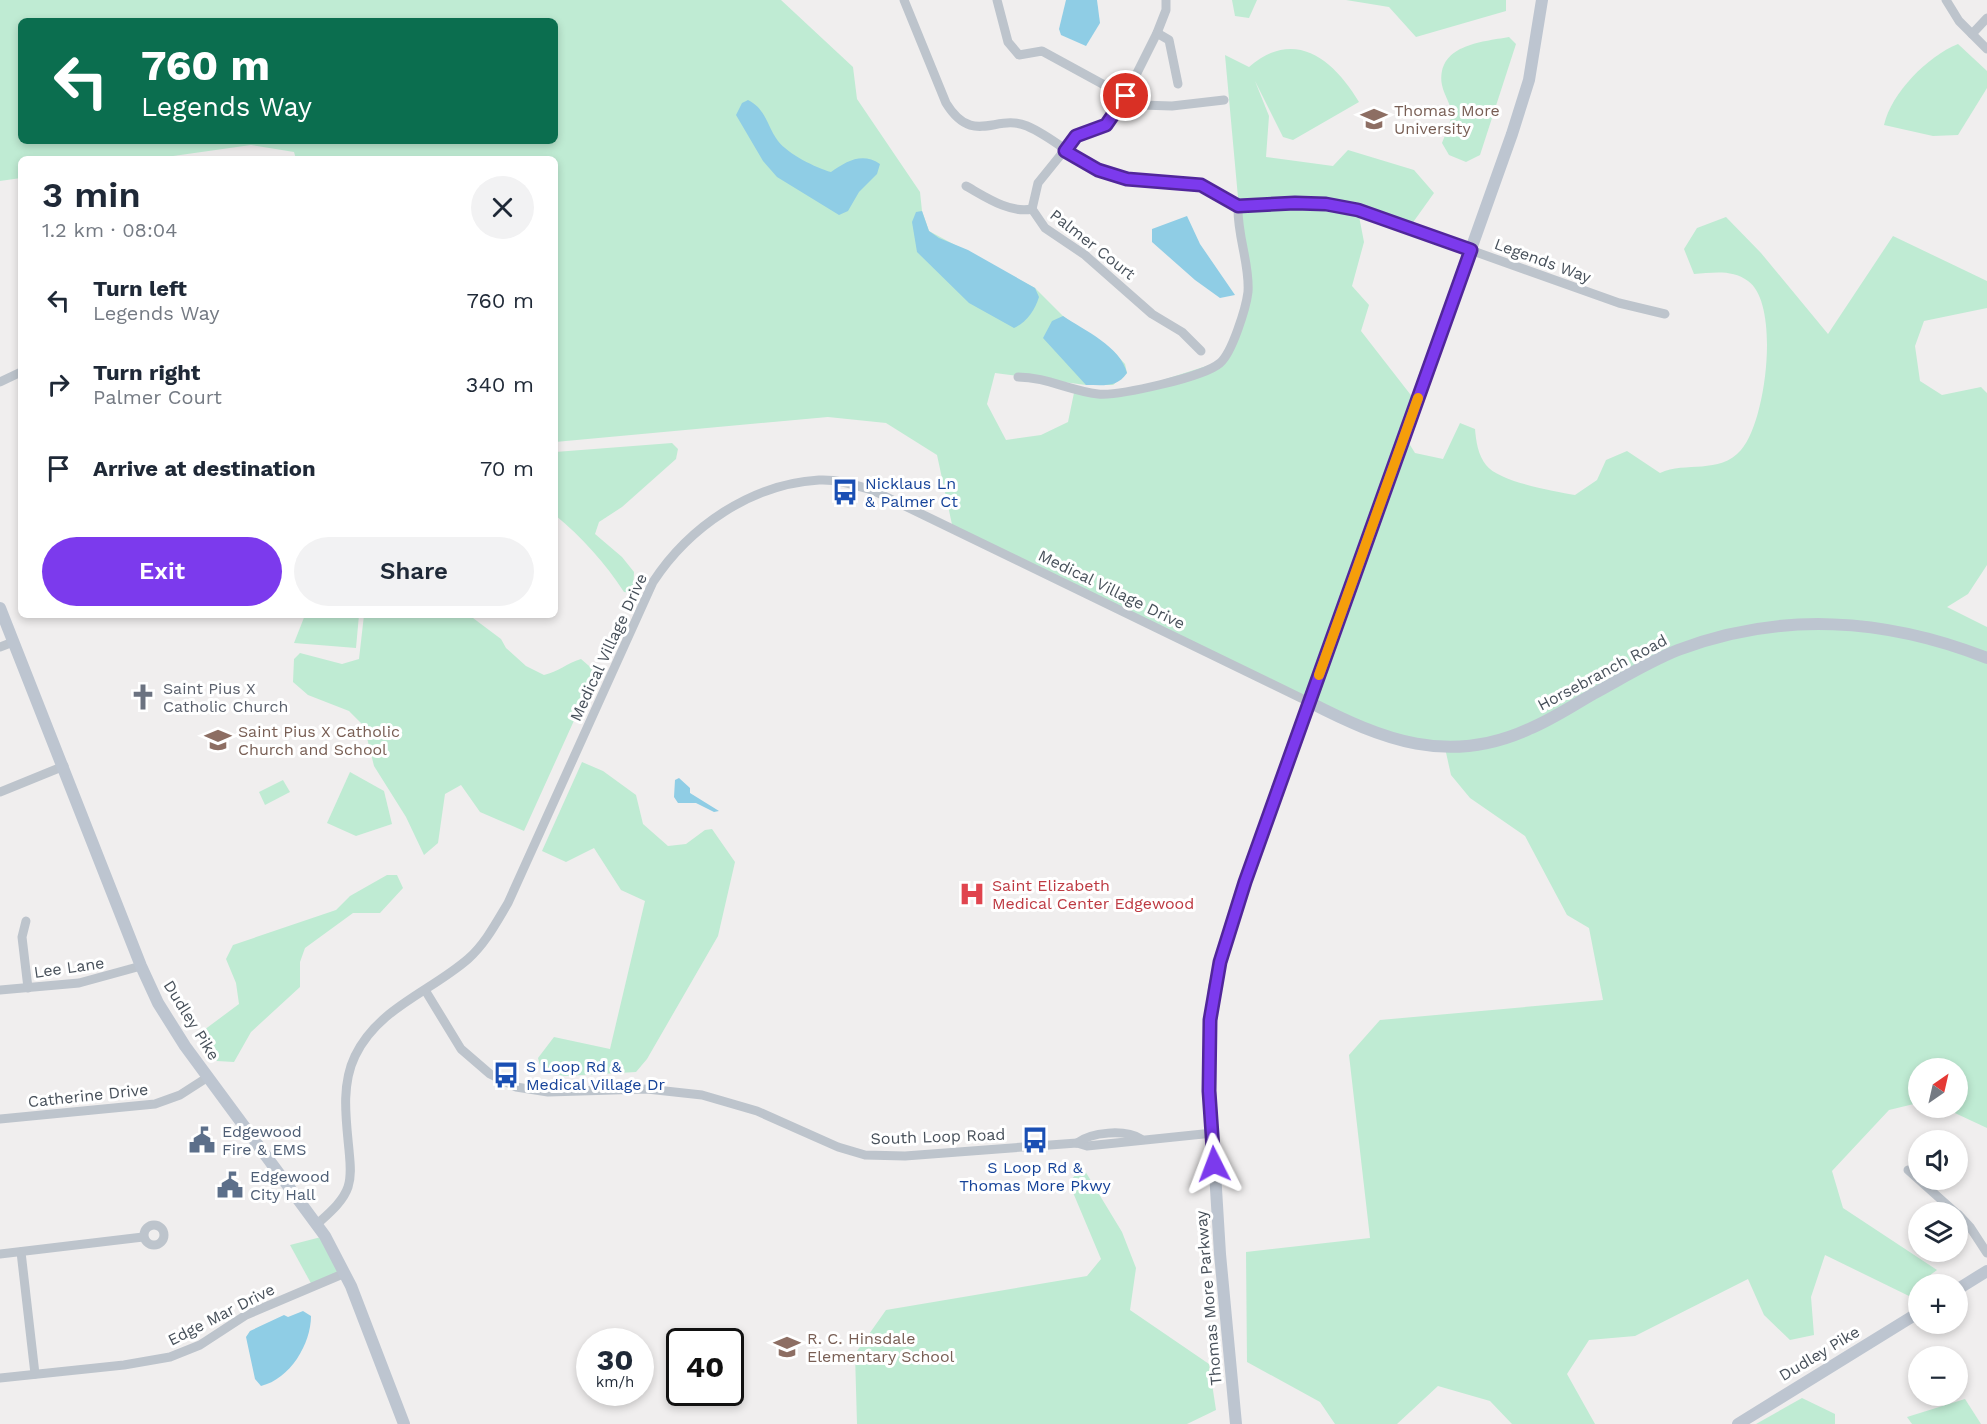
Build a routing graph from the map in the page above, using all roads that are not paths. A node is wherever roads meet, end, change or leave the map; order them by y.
1 (904, 0) edge
2 (997, 0) edge
3 (1166, 0) edge
4 (1542, 0) edge
5 (1946, 0) edge
6 (1987, 18) edge
7 (1157, 33) junction
8 (1971, 34) junction
9 (1987, 50) edge
10 (1178, 84) dead end
11 (1126, 96) junction
12 (1224, 99) dead end
13 (1065, 151) junction
14 (966, 186) dead end
15 (1238, 206) junction
16 (1032, 208) junction
17 (1471, 250) junction
18 (1665, 314) dead end
19 (1201, 351) dead end
20 (18, 373) edge
21 (1018, 377) dead end
22 (0, 382) edge
23 (0, 608) edge
24 (13, 642) junction
25 (0, 647) edge
26 (1987, 658) edge
27 (1309, 702) junction
28 (64, 766) junction
29 (0, 792) edge
30 (26, 921) dead end
31 (141, 966) junction
32 (28, 988) junction
33 (0, 990) edge
34 (425, 990) junction
35 (208, 1077) junction
36 (0, 1119) edge
37 (1213, 1133) junction
38 (1930, 1190) edge
39 (1944, 1202) edge
40 (316, 1225) junction
41 (1968, 1225) edge
42 (143, 1237) dead end
43 (21, 1252) junction
44 (1987, 1253) edge
45 (0, 1254) edge
46 (1987, 1271) edge
47 (345, 1273) junction
48 (1968, 1283) edge
49 (1908, 1319) edge
50 (35, 1374) junction
51 (0, 1378) edge
52 (404, 1424) edge
53 (1236, 1424) edge
54 (1738, 1424) edge

1 - 13 street
2 - 11 street
3 - 7 street, Palmer Court
4 - 17 street, Thomas More Parkway
5 - 8 street
6 - 8 street
7 - 10 street
7 - 11 street, Palmer Court
8 - 9 street
11 - 12 street
11 - 13 street, Palmer Court
13 - 15 street
13 - 16 street, Palmer Court
14 - 16 street
15 - 17 street, Legends Way
15 - 21 street
16 - 19 street, Palmer Court
17 - 18 street, Legends Way
17 - 27 street, Thomas More Parkway
20 - 22 street
23 - 24 street, Dudley Pike
24 - 25 street
24 - 28 street, Dudley Pike
26 - 27 street, Horsebranch Road
27 - 34 street, Medical Village Drive
27 - 37 street, Thomas More Parkway
28 - 29 street
28 - 31 street, Dudley Pike
30 - 32 street
31 - 32 street, Lee Lane
31 - 35 street, Dudley Pike
32 - 33 street, Lee Lane
34 - 37 street, South Loop Road
34 - 40 street, Medical Village Drive
35 - 36 street, Catherine Drive
35 - 40 street, Dudley Pike
37 - 53 street, Thomas More Parkway
38 - 39 street
40 - 47 street, Dudley Pike
41 - 44 street
42 - 43 street
43 - 45 street
43 - 50 street
46 - 48 street
47 - 50 street, Edge Mar Drive
47 - 52 street, Dudley Pike
49 - 54 street, Dudley Pike
50 - 51 street, Edge Mar Drive

